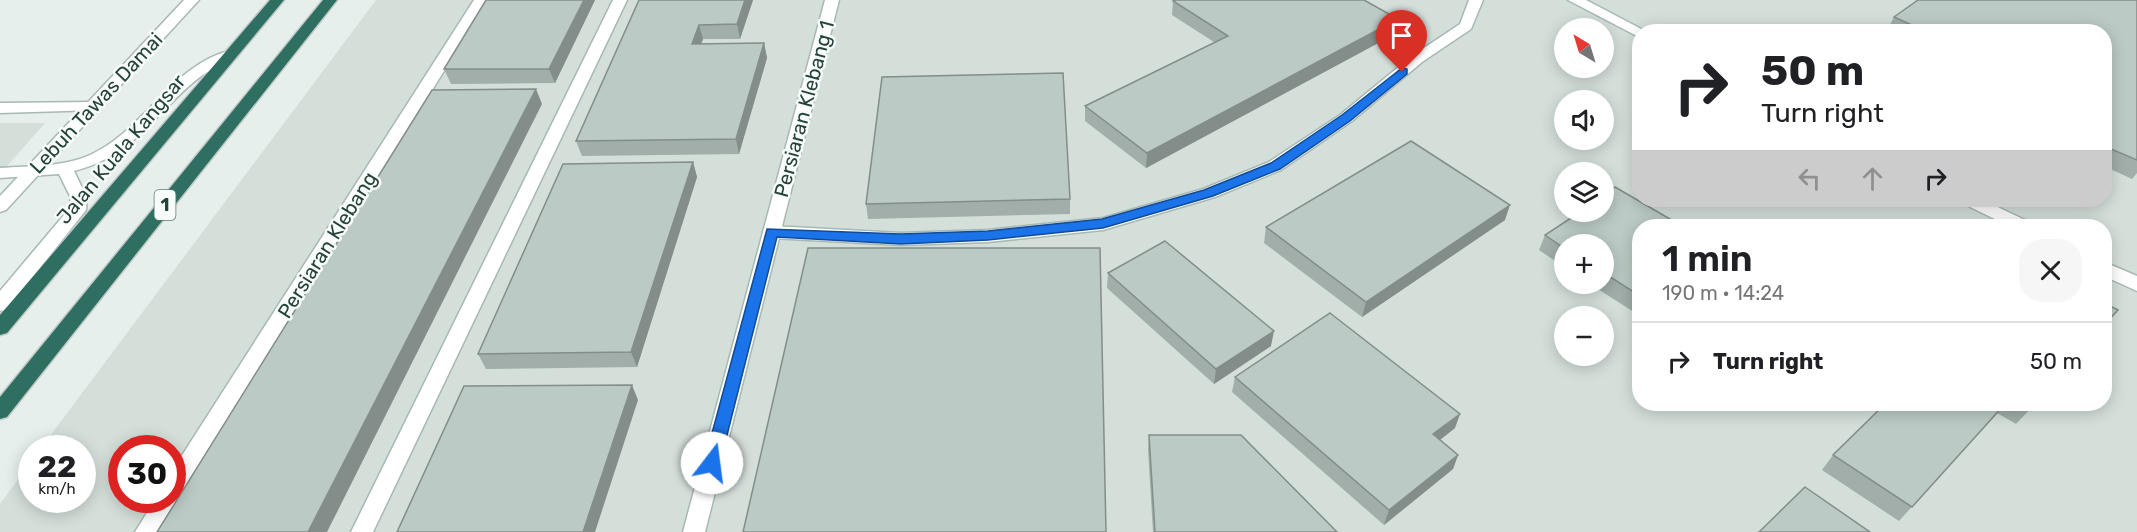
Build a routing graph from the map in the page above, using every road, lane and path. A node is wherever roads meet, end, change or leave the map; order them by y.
1 (192, 0) edge
2 (277, 0) edge
3 (330, 0) edge
4 (481, 0) edge
5 (620, 0) edge
6 (832, 0) edge
7 (1476, 0) edge
8 (1575, 0) edge
9 (1632, 28) edge
10 (232, 54) junction
11 (92, 107) junction
12 (0, 108) edge
13 (63, 168) junction
14 (33, 170) junction
15 (0, 173) edge
16 (0, 206) edge
17 (1984, 207) edge
18 (2009, 219) edge
19 (772, 232) junction
20 (2112, 272) edge
21 (2137, 284) edge
22 (0, 304) edge
23 (0, 328) edge
24 (0, 411) edge
25 (186, 468) edge
26 (158, 513) edge
27 (146, 532) edge
28 (362, 532) edge
29 (694, 532) edge

1 - 11 street, Lebuh Tawas Damai
2 - 10 highway, Jalan Kuala Kangsar / 1
3 - 24 highway, 1
4 - 25 street, Persiaran Klebang
5 - 28 street
6 - 19 street, Persiaran Klebang 1
7 - 19 street
8 - 9 street
10 - 13 street
10 - 23 highway, Jalan Kuala Kangsar / 1
11 - 12 street
11 - 14 street, Lebuh Tawas Damai
13 - 14 street
13 - 22 street
14 - 15 street
14 - 16 street, Lebuh Tawas Damai
17 - 18 street
19 - 29 street, Persiaran Klebang 1
20 - 21 street
26 - 27 street

